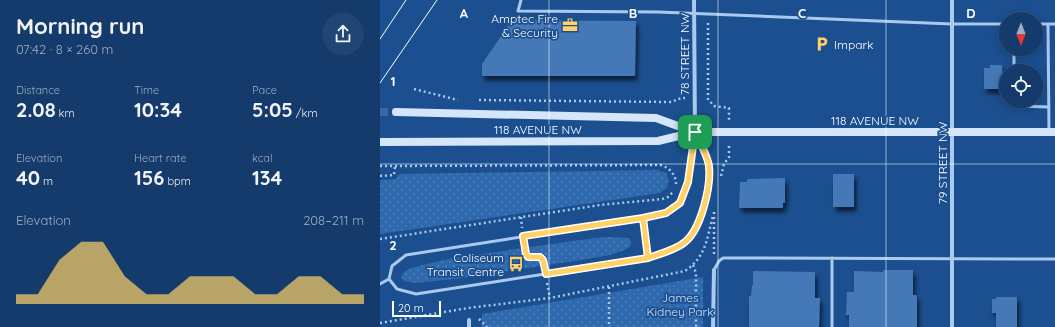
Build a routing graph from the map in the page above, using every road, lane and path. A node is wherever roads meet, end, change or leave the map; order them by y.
1 (521, 0) edge
2 (694, 0) edge
3 (952, 0) edge
4 (694, 13) junction
5 (711, 14) junction
6 (952, 24) junction
7 (999, 24) edge
8 (1043, 24) edge
9 (1048, 24) junction
10 (1055, 24) edge
11 (414, 89) dead end
12 (694, 99) junction
13 (708, 99) junction
14 (458, 100) dead end
15 (474, 100) dead end
16 (1043, 107) edge
17 (1049, 107) junction
18 (729, 108) dead end
19 (396, 112) tunnel mouth
20 (695, 132) junction
21 (952, 132) junction
22 (1052, 132) edge
23 (380, 142) edge
24 (380, 166) edge
25 (395, 166) junction
26 (380, 176) edge
27 (521, 218) junction
28 (643, 218) junction
29 (523, 236) junction
30 (380, 239) edge
31 (648, 258) junction
32 (832, 258) junction
33 (952, 258) junction
34 (1055, 259) edge
35 (693, 265) junction
36 (714, 270) junction
37 (546, 274) junction
38 (389, 280) junction
39 (380, 284) edge
40 (609, 286) junction
41 (550, 298) junction
42 (469, 320) dead end
43 (380, 323) edge
44 (469, 327) edge
45 (609, 327) edge
46 (696, 327) edge
47 (713, 327) edge
48 (832, 327) edge
49 (952, 327) edge

1 - 4 lane
2 - 4 street, 78 STREET NW
3 - 6 street, 79 STREET NW
4 - 5 lane
4 - 12 street, 78 STREET NW
5 - 6 lane
5 - 13 path
6 - 7 lane
6 - 21 street, 79 STREET NW
8 - 9 lane
9 - 10 lane
9 - 17 lane
11 - 14 path
12 - 13 path
12 - 15 path
12 - 20 street, 78 STREET NW
13 - 18 path
16 - 17 lane
17 - 22 lane
19 - 20 main road, 118 AVENUE NW
20 - 21 main road, 118 AVENUE NW
20 - 23 main road, 118 AVENUE NW
20 - 28 lane
20 - 31 lane
21 - 22 main road, 118 AVENUE NW
21 - 33 street, 79 STREET NW
24 - 25 path
25 - 26 path
25 - 27 path
27 - 29 path
27 - 30 path
28 - 29 lane
28 - 31 lane
29 - 37 path
29 - 38 lane
31 - 37 lane
32 - 33 lane
32 - 36 lane
32 - 48 lane
33 - 34 lane
33 - 49 street, 79 STREET NW
35 - 36 path
35 - 40 path
35 - 46 path
36 - 47 street
37 - 38 lane
37 - 41 path
38 - 39 lane
40 - 41 path
40 - 45 path
41 - 43 path
42 - 44 street

